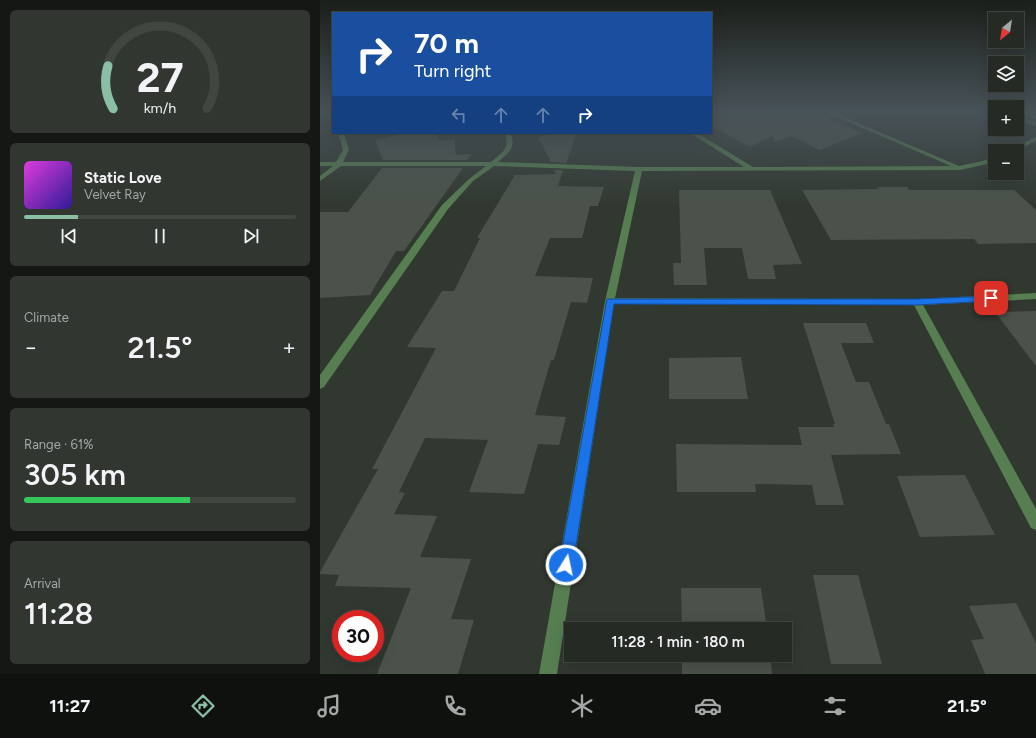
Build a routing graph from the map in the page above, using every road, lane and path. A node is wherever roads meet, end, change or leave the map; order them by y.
1 (344, 142) edge
2 (511, 142) edge
3 (708, 142) edge
4 (899, 142) edge
5 (988, 161) edge
6 (320, 164) edge
7 (493, 164) junction
8 (338, 165) junction
9 (960, 168) junction
10 (639, 169) junction
11 (752, 169) junction
12 (320, 179) edge
13 (1036, 296) edge
14 (610, 301) junction
15 (917, 302) junction
16 (320, 384) edge
17 (1036, 523) edge
18 (548, 674) edge

1 - 8 street
2 - 7 street
3 - 11 street
4 - 9 street
5 - 9 street
6 - 8 street
7 - 8 street
7 - 10 street
7 - 16 street
8 - 12 street
9 - 11 street
10 - 11 street
10 - 14 street
13 - 15 street
14 - 15 street
14 - 18 street
15 - 17 street

